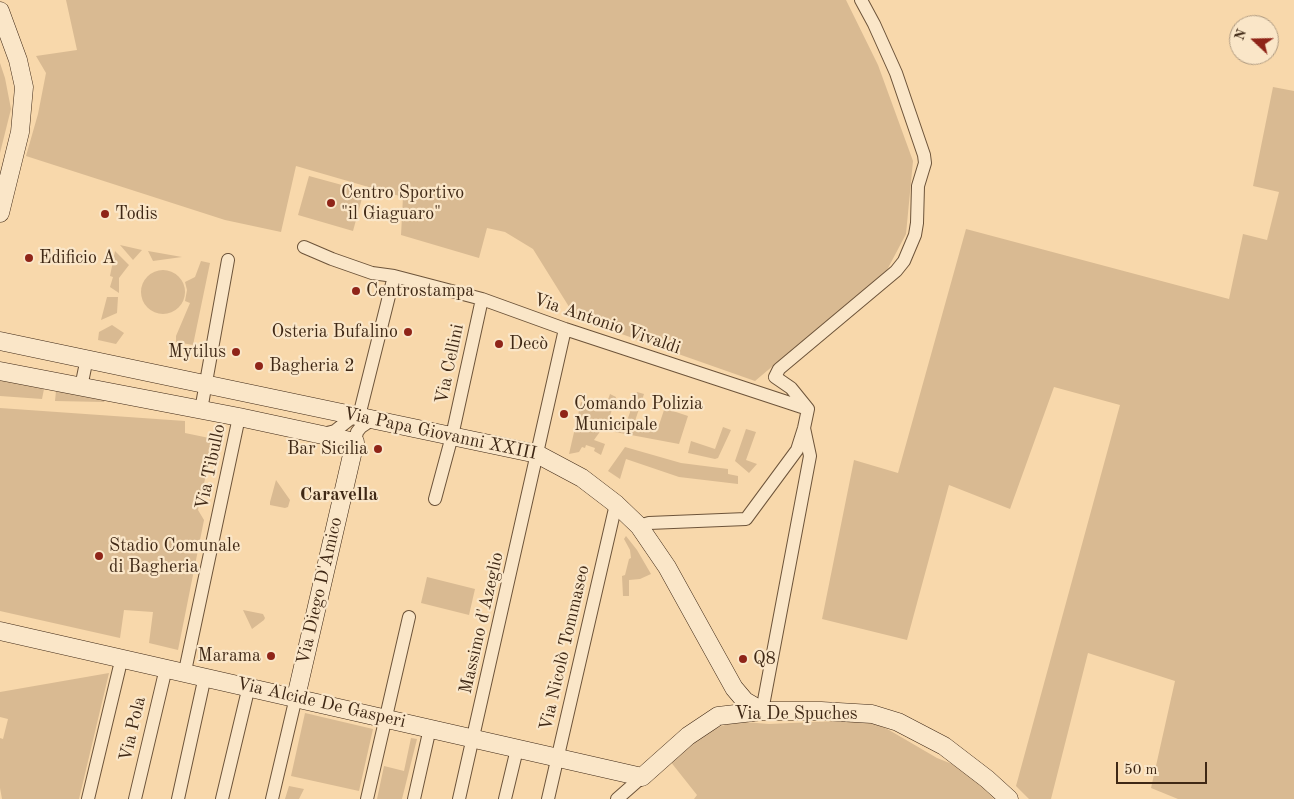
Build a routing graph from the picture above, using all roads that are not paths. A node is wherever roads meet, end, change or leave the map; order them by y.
1 (861, 0) edge
2 (2, 19) edge
3 (0, 213) edge
4 (304, 247) dead end
5 (228, 260) dead end
6 (394, 276) junction
7 (482, 299) junction
8 (565, 329) junction
9 (0, 341) edge
10 (87, 358) junction
11 (0, 371) edge
12 (206, 384) junction
13 (81, 387) junction
14 (808, 409) junction
15 (201, 410) junction
16 (239, 417) junction
17 (362, 417) junction
18 (804, 428) junction
19 (321, 435) junction
20 (452, 436) junction
21 (355, 442) junction
22 (538, 454) junction
23 (435, 499) dead end
24 (616, 504) junction
25 (639, 526) junction
26 (409, 617) dead end
27 (0, 631) edge
28 (122, 658) junction
29 (166, 668) junction
30 (185, 671) junction
31 (206, 676) junction
32 (249, 686) junction
33 (734, 688) junction
34 (296, 697) junction
35 (762, 711) junction
36 (718, 716) junction
37 (386, 718) junction
38 (430, 728) junction
39 (474, 738) junction
40 (517, 749) junction
41 (557, 758) junction
42 (642, 776) junction
43 (88, 799) edge
44 (135, 799) edge
45 (178, 799) edge
46 (222, 799) edge
47 (272, 799) edge
48 (367, 799) edge
49 (414, 799) edge
50 (460, 799) edge
51 (505, 799) edge
52 (548, 799) edge
53 (617, 799) edge
54 (1009, 799) edge

1 - 14 street
2 - 3 street
4 - 6 street, Via Antonio Vivaldi
5 - 12 street
6 - 7 street, Via Antonio Vivaldi
6 - 17 street
7 - 8 street, Via Antonio Vivaldi
7 - 20 street, Via Cellini
8 - 14 street, Via Antonio Vivaldi
8 - 22 street, Massimo d'Azeglio
9 - 10 street, Via Papa Giovanni XXIII
10 - 12 street, Via Papa Giovanni XXIII
10 - 13 street
11 - 13 street, Via Papa Giovanni XXIII
12 - 15 street
12 - 17 street, Via Papa Giovanni XXIII
13 - 15 street, Via Papa Giovanni XXIII
14 - 18 street
15 - 16 street, Via Papa Giovanni XXIII
16 - 19 street, Via Papa Giovanni XXIII
16 - 30 street, Via Tibullo
17 - 19 street
17 - 20 street, Via Papa Giovanni XXIII
17 - 21 street
18 - 25 street
18 - 35 street
19 - 21 street, Via Papa Giovanni XXIII
20 - 22 street, Via Papa Giovanni XXIII
20 - 23 street, Via Cellini
21 - 34 street, Via Diego D'Amico
22 - 24 street, Via Papa Giovanni XXIII
22 - 39 street, Massimo d'Azeglio
24 - 25 street, Via Papa Giovanni XXIII
24 - 41 street, Via Nicolò Tommaseo
25 - 33 street, Via Papa Giovanni XXIII
26 - 37 street
27 - 28 street, Via Alcide De Gasperi
28 - 29 street, Via Alcide De Gasperi
28 - 43 street
29 - 30 street, Via Alcide De Gasperi
29 - 44 street, Via Pola
30 - 31 street, Via Alcide De Gasperi
31 - 32 street, Via Alcide De Gasperi
31 - 45 street
32 - 34 street, Via Alcide De Gasperi
32 - 46 street
33 - 35 street, Via Papa Giovanni XXIII
33 - 36 street
34 - 37 street, Via Alcide De Gasperi
34 - 47 street, Via Diego D'Amico
35 - 36 street, Via De Spuches
35 - 54 street, Via De Spuches
36 - 42 street, Via De Spuches
37 - 38 street, Via Alcide De Gasperi
37 - 48 street
38 - 39 street, Via Alcide De Gasperi
38 - 49 street
39 - 40 street, Via Alcide De Gasperi
39 - 50 street, Massimo d'Azeglio
40 - 41 street, Via Alcide De Gasperi
40 - 51 street
41 - 42 street, Via Alcide De Gasperi
41 - 52 street, Via Nicolò Tommaseo
42 - 53 street, Via De Spuches

